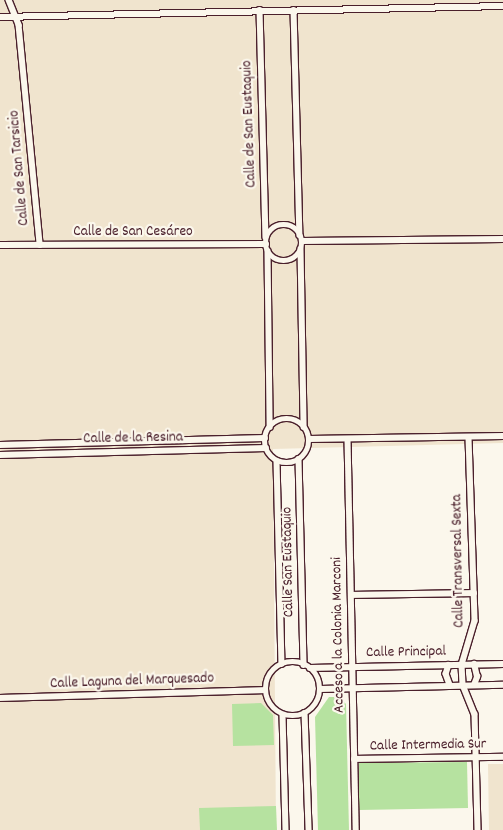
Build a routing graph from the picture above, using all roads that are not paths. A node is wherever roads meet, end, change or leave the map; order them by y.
1 (9, 0) edge
2 (503, 6) edge
3 (260, 10) junction
4 (294, 10) junction
5 (0, 17) edge
6 (16, 17) junction
7 (300, 235) junction
8 (266, 238) junction
9 (503, 239) edge
10 (302, 242) junction
11 (0, 245) edge
12 (40, 245) junction
13 (267, 248) junction
14 (301, 248) junction
15 (270, 427) junction
16 (304, 427) junction
17 (503, 436) edge
18 (265, 438) junction
19 (470, 438) junction
20 (309, 439) junction
21 (348, 439) junction
22 (0, 445) edge
23 (266, 448) junction
24 (0, 455) edge
25 (300, 459) junction
26 (277, 461) junction
27 (474, 592) junction
28 (351, 595) junction
29 (282, 664) junction
30 (474, 664) junction
31 (503, 664) edge
32 (449, 665) junction
33 (462, 665) junction
34 (307, 666) junction
35 (353, 667) junction
36 (503, 684) edge
37 (450, 685) junction
38 (463, 685) junction
39 (474, 685) junction
40 (320, 689) junction
41 (353, 689) junction
42 (265, 690) junction
43 (0, 698) edge
44 (306, 713) junction
45 (283, 715) junction
46 (477, 757) junction
47 (503, 757) edge
48 (354, 759) junction
49 (286, 830) edge
50 (309, 830) edge
51 (356, 830) edge
52 (478, 830) edge

1 - 6 street, Calle de San Tarsicio
2 - 4 street
3 - 4 street
3 - 6 street
3 - 8 street, Calle de San Eustaquio
4 - 7 street
5 - 6 street
6 - 12 street, Calle de San Tarsicio
7 - 8 street
7 - 10 street
8 - 13 street
9 - 10 street
10 - 14 street
11 - 12 street, Calle de San Cesáreo
12 - 13 street, Calle de San Cesáreo
13 - 14 street
13 - 15 street
14 - 16 street
15 - 16 street
15 - 18 street
16 - 20 street
17 - 19 street
18 - 22 street, Calle de la Resina
18 - 23 street
19 - 21 street
19 - 27 street, Calle Transversal Sexta
20 - 21 street
20 - 25 street
21 - 28 street, Acceso a la Colonia Marconi
23 - 24 street, Calle de la Resina
23 - 26 street
25 - 26 street
25 - 34 street, Calle San Eustaquio
26 - 29 street, Calle San Eustaquio
27 - 28 street
27 - 33 street, Calle Transversal Sexta
28 - 35 street, Acceso a la Colonia Marconi
29 - 34 street
29 - 42 street
30 - 31 street, Calle Principal
30 - 33 street, Calle Principal
30 - 39 street
32 - 33 street, Calle Principal
32 - 35 street, Calle Principal
32 - 37 street
33 - 38 street, Calle Transversal Sexta
34 - 35 street, Calle Principal
34 - 40 street
35 - 41 street, Acceso a la Colonia Marconi
36 - 39 street
37 - 38 street
37 - 41 street
38 - 39 street
38 - 46 street, Calle Transversal Sexta
40 - 41 street
40 - 44 street
41 - 48 street, Acceso a la Colonia Marconi
42 - 43 street, Calle Laguna del Marquesado
42 - 45 street
44 - 45 street
44 - 50 street
45 - 49 street
46 - 47 street, Calle Intermedia Sur
46 - 48 street, Calle Intermedia Sur
46 - 52 street, Calle Transversal Sexta
48 - 51 street, Acceso a la Colonia Marconi

